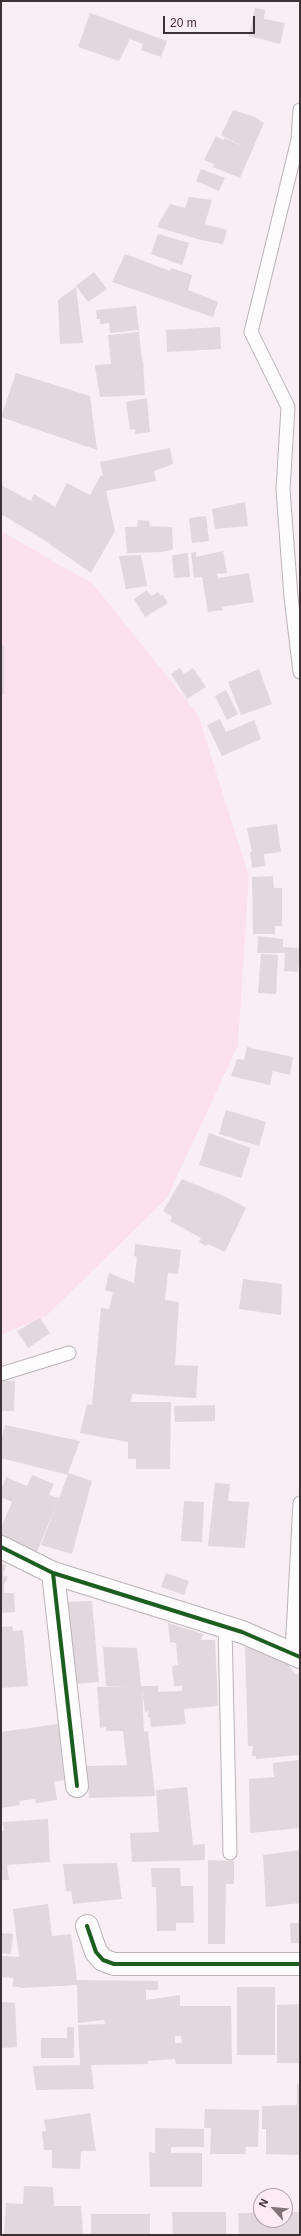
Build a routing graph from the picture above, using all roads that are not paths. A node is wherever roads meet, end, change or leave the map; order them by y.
1 (300, 110) edge
2 (300, 672) edge
3 (68, 1353) dead end
4 (1, 1374) edge
5 (300, 1503) edge
6 (1, 1547) edge
7 (53, 1573) junction
8 (225, 1627) junction
9 (296, 1654) edge
10 (77, 1786) dead end
11 (230, 1853) dead end
12 (87, 1926) dead end
13 (300, 1964) edge

1 - 2 lane
3 - 4 lane
5 - 9 lane
6 - 7 street
7 - 8 street
7 - 10 street
8 - 9 street
8 - 11 lane
12 - 13 street

